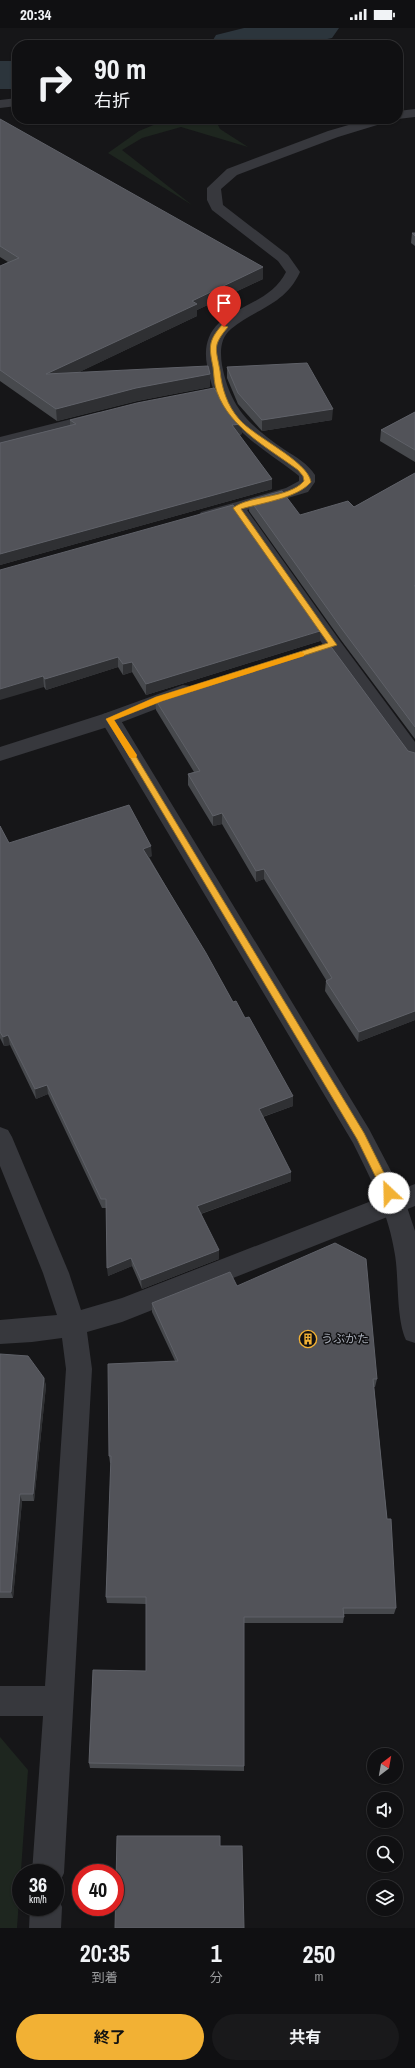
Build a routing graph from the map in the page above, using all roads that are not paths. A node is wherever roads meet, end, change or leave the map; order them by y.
1 (12, 103) edge
2 (0, 104) edge
3 (415, 113) edge
4 (403, 114) edge
5 (366, 124) edge
6 (116, 412) edge
7 (0, 442) edge
8 (237, 508) junction
9 (191, 520) edge
10 (197, 687) edge
11 (110, 719) junction
12 (0, 754) edge
13 (415, 756) edge
14 (0, 1137) edge
15 (405, 1200) edge
16 (73, 1325) junction
17 (415, 1331) edge
18 (0, 1332) edge
19 (0, 1701) edge
20 (59, 1701) junction
21 (49, 1864) edge
22 (46, 1916) edge
23 (45, 1928) edge

1 - 2 street
3 - 4 street
5 - 8 street
6 - 7 street
8 - 9 street
8 - 13 street
10 - 11 street
11 - 12 street
11 - 15 street
14 - 16 street
15 - 16 street
15 - 17 street
16 - 18 street
16 - 20 street
19 - 20 street
20 - 21 street
22 - 23 street

